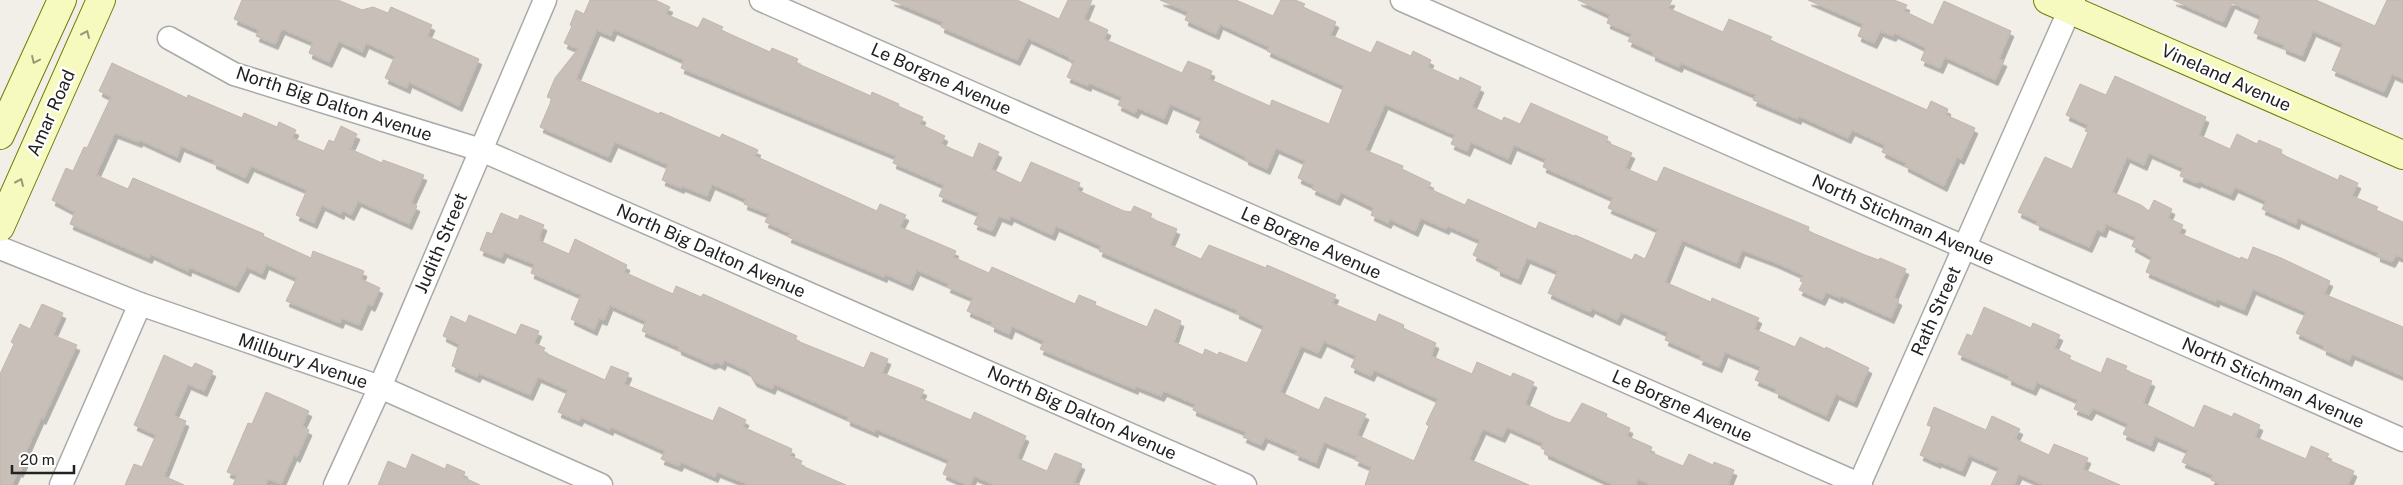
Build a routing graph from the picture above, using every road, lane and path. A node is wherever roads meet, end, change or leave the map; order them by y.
1 (62, 0) edge
2 (101, 0) edge
3 (545, 0) edge
4 (762, 0) edge
5 (1402, 0) edge
6 (2064, 3) edge
7 (169, 38) dead end
8 (0, 135) edge
9 (481, 150) junction
10 (2403, 155) edge
11 (0, 227) edge
12 (1964, 247) junction
13 (0, 248) edge
14 (140, 304) junction
15 (380, 387) junction
16 (2403, 440) edge
17 (61, 485) edge
18 (335, 485) edge
19 (601, 485) edge
20 (1245, 485) edge
21 (1860, 485) edge

1 -> 8 main road, Amar Road
11 -> 2 main road, Amar Road
3 - 9 street, Judith Street
4 - 21 street, Le Borgne Avenue
5 - 12 street, North Stichman Avenue
6 - 10 main road, Vineland Avenue
6 - 12 street, Rath Street
7 - 9 street, North Big Dalton Avenue
9 - 15 street, Judith Street
9 - 20 street, North Big Dalton Avenue
12 - 16 street, North Stichman Avenue
12 - 21 street, Rath Street
13 - 14 street, Millbury Avenue
14 - 15 street, Millbury Avenue
14 - 17 street
15 - 18 street, Judith Street
15 - 19 street, Millbury Avenue

